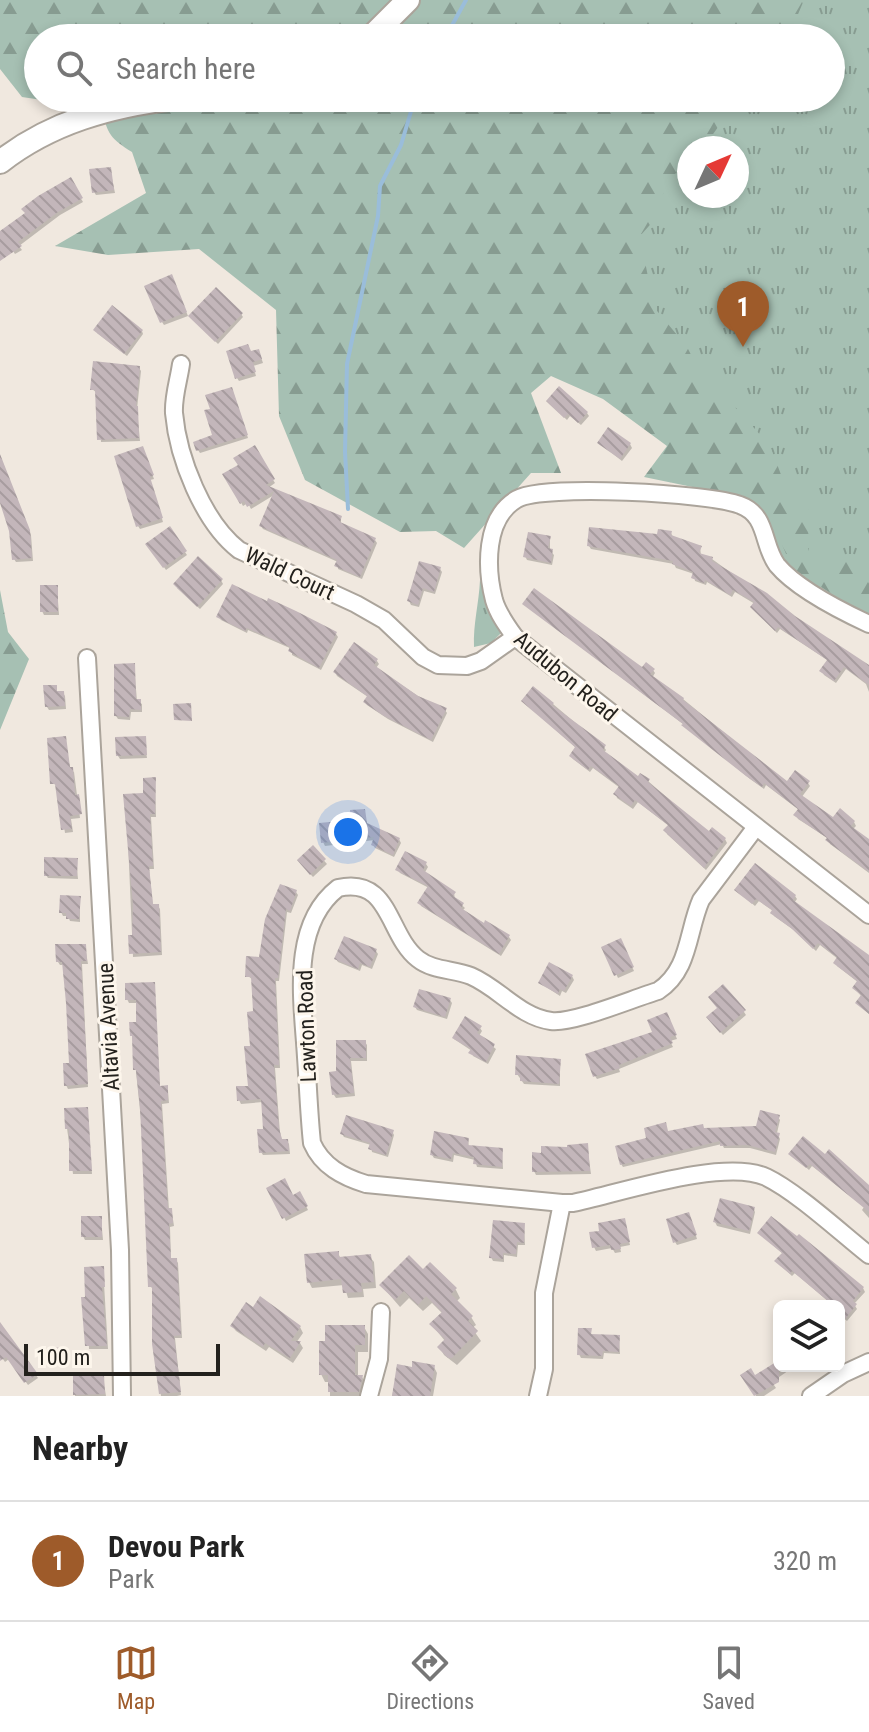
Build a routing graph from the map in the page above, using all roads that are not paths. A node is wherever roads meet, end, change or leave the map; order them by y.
1 (408, 0) edge
2 (384, 24) edge
3 (95, 112) edge
4 (0, 162) edge
5 (181, 364) dead end
6 (869, 624) edge
7 (515, 637) junction
8 (87, 658) dead end
9 (756, 827) junction
10 (869, 915) edge
11 (562, 1203) junction
12 (869, 1255) edge
13 (381, 1312) dead end
14 (869, 1361) edge
15 (122, 1396) edge
16 (369, 1396) edge
17 (538, 1396) edge
18 (811, 1396) edge

1 - 2 main road
3 - 4 main road
5 - 7 street, Wald Court
6 - 7 street, Audubon Road
7 - 9 street, Audubon Road
8 - 15 street, Altavia Avenue
9 - 10 street, Audubon Road
9 - 11 street, Lawton Road
11 - 12 street, Lawton Road
11 - 17 street
13 - 16 street
14 - 18 street

